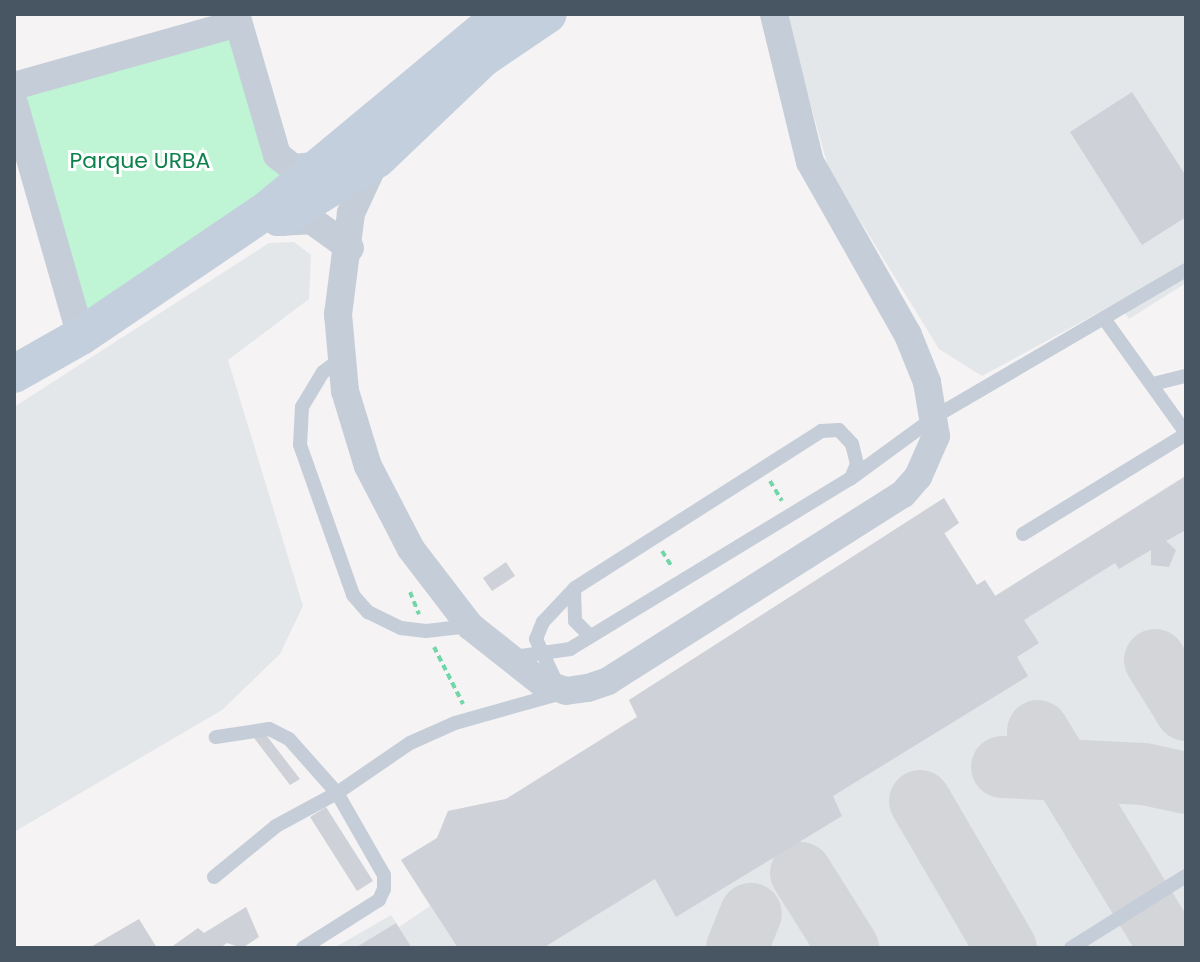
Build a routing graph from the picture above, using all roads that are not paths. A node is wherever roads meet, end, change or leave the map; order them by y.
1 (548, 14) edge
2 (774, 14) edge
3 (237, 18) edge
4 (504, 20) edge
5 (423, 81) junction
6 (14, 86) edge
7 (14, 103) edge
8 (377, 159) junction
9 (318, 166) junction
10 (273, 222) junction
11 (350, 248) junction
12 (1186, 270) edge
13 (164, 281) junction
14 (1105, 320) junction
15 (81, 336) junction
16 (339, 360) junction
17 (14, 374) edge
18 (1186, 376) edge
19 (1153, 384) junction
20 (936, 416) junction
21 (1186, 433) edge
22 (850, 479) junction
23 (1023, 534) dead end
24 (575, 588) junction
25 (470, 626) junction
26 (590, 636) junction
27 (542, 656) junction
28 (514, 657) junction
29 (566, 691) junction
30 (216, 737) dead end
31 (337, 793) junction
32 (1186, 876) edge
33 (214, 877) dead end
34 (303, 948) edge
35 (1071, 948) edge

1 - 4 main road
2 - 20 street
3 - 6 street
3 - 9 street
4 - 5 main road
4 - 8 main road
5 - 8 street
5 - 9 main road
7 - 15 street
8 - 10 main road
8 - 11 street
9 - 13 main road
10 - 11 street
10 - 13 main road
11 - 16 street
12 - 14 lane
13 - 15 main road
14 - 19 lane
14 - 20 lane
15 - 17 main road
16 - 25 street
16 - 25 lane
18 - 19 lane
19 - 21 lane
20 - 22 lane
20 - 29 street
21 - 23 lane
22 - 24 lane
22 - 26 lane
24 - 26 lane
24 - 27 lane
25 - 28 street
26 - 27 lane
27 - 28 lane
27 - 29 lane
28 - 29 street
29 - 31 lane
30 - 31 lane
31 - 33 lane
31 - 34 lane
32 - 35 lane

